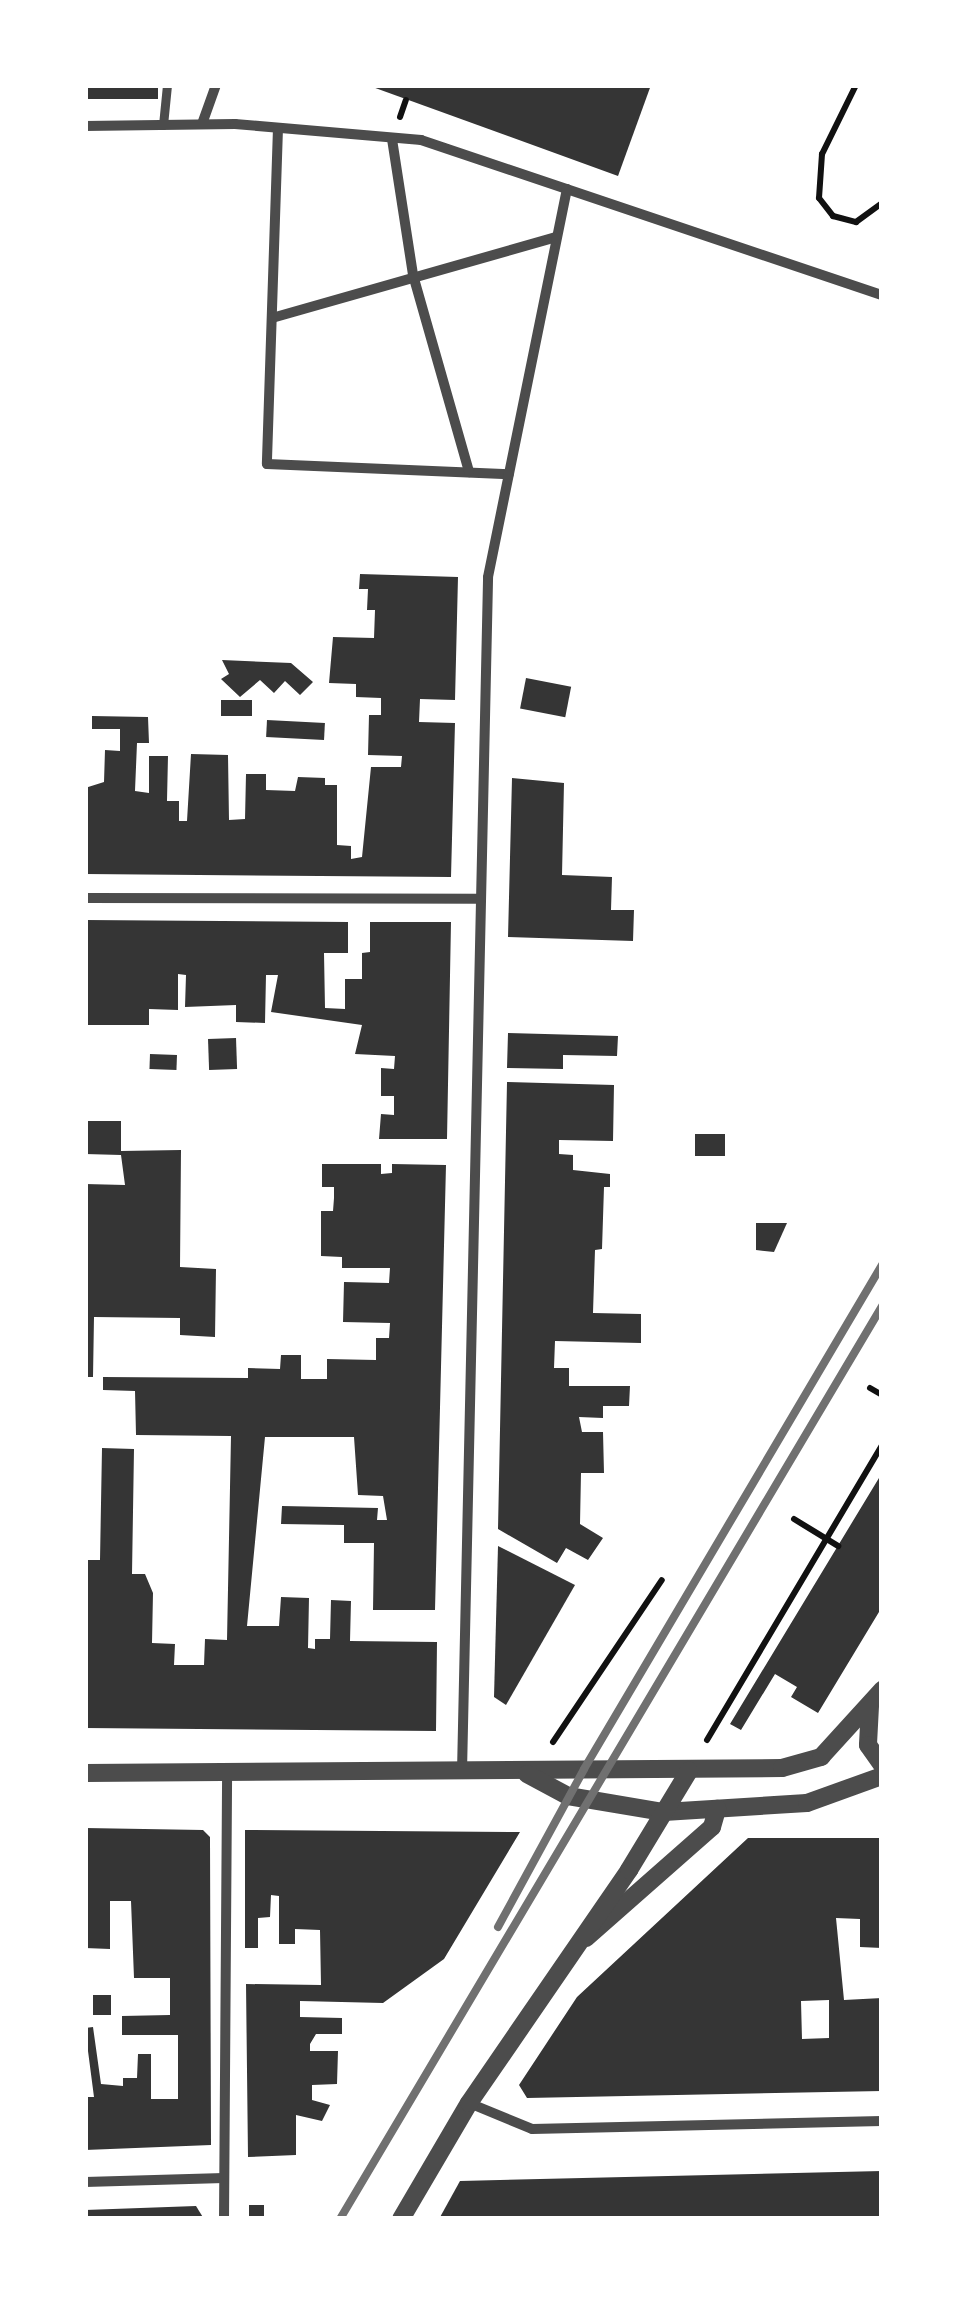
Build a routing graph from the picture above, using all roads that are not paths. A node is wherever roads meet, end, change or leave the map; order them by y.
1 (167, 85) edge
2 (216, 85) edge
3 (202, 124) junction
4 (85, 126) edge
5 (162, 126) junction
6 (278, 128) junction
7 (392, 138) junction
8 (567, 190) junction
9 (557, 236) junction
10 (413, 275) junction
11 (882, 295) edge
12 (272, 318) junction
13 (468, 472) junction
14 (509, 474) junction
15 (85, 898) edge
16 (479, 899) junction
17 (876, 1698) edge
18 (882, 1766) edge
19 (688, 1771) junction
20 (85, 1773) edge
21 (462, 1773) junction
22 (527, 1774) junction
23 (227, 1775) junction
24 (882, 1776) edge
25 (717, 1810) junction
26 (664, 1812) junction
27 (570, 1950) junction
28 (468, 2103) junction
29 (882, 2121) edge
30 (224, 2178) junction
31 (85, 2182) edge
32 (224, 2219) edge
33 (401, 2219) edge

1 - 5 street
2 - 3 street
3 - 5 street
3 - 6 street
4 - 5 street
6 - 7 street
6 - 12 street
7 - 8 street
7 - 10 street
8 - 9 street
8 - 11 street
9 - 10 street
9 - 14 street
10 - 12 street
10 - 13 street
12 - 13 street
13 - 14 street
14 - 16 street
15 - 16 street
16 - 21 street
17 - 18 street
17 - 19 street
19 - 22 street
19 - 26 street
20 - 23 street
21 - 22 street
21 - 23 street
22 - 26 street
23 - 30 street
24 - 25 street
25 - 26 street
25 - 27 street
26 - 27 street
27 - 28 street
28 - 29 street
28 - 33 street
30 - 31 street
30 - 32 street

